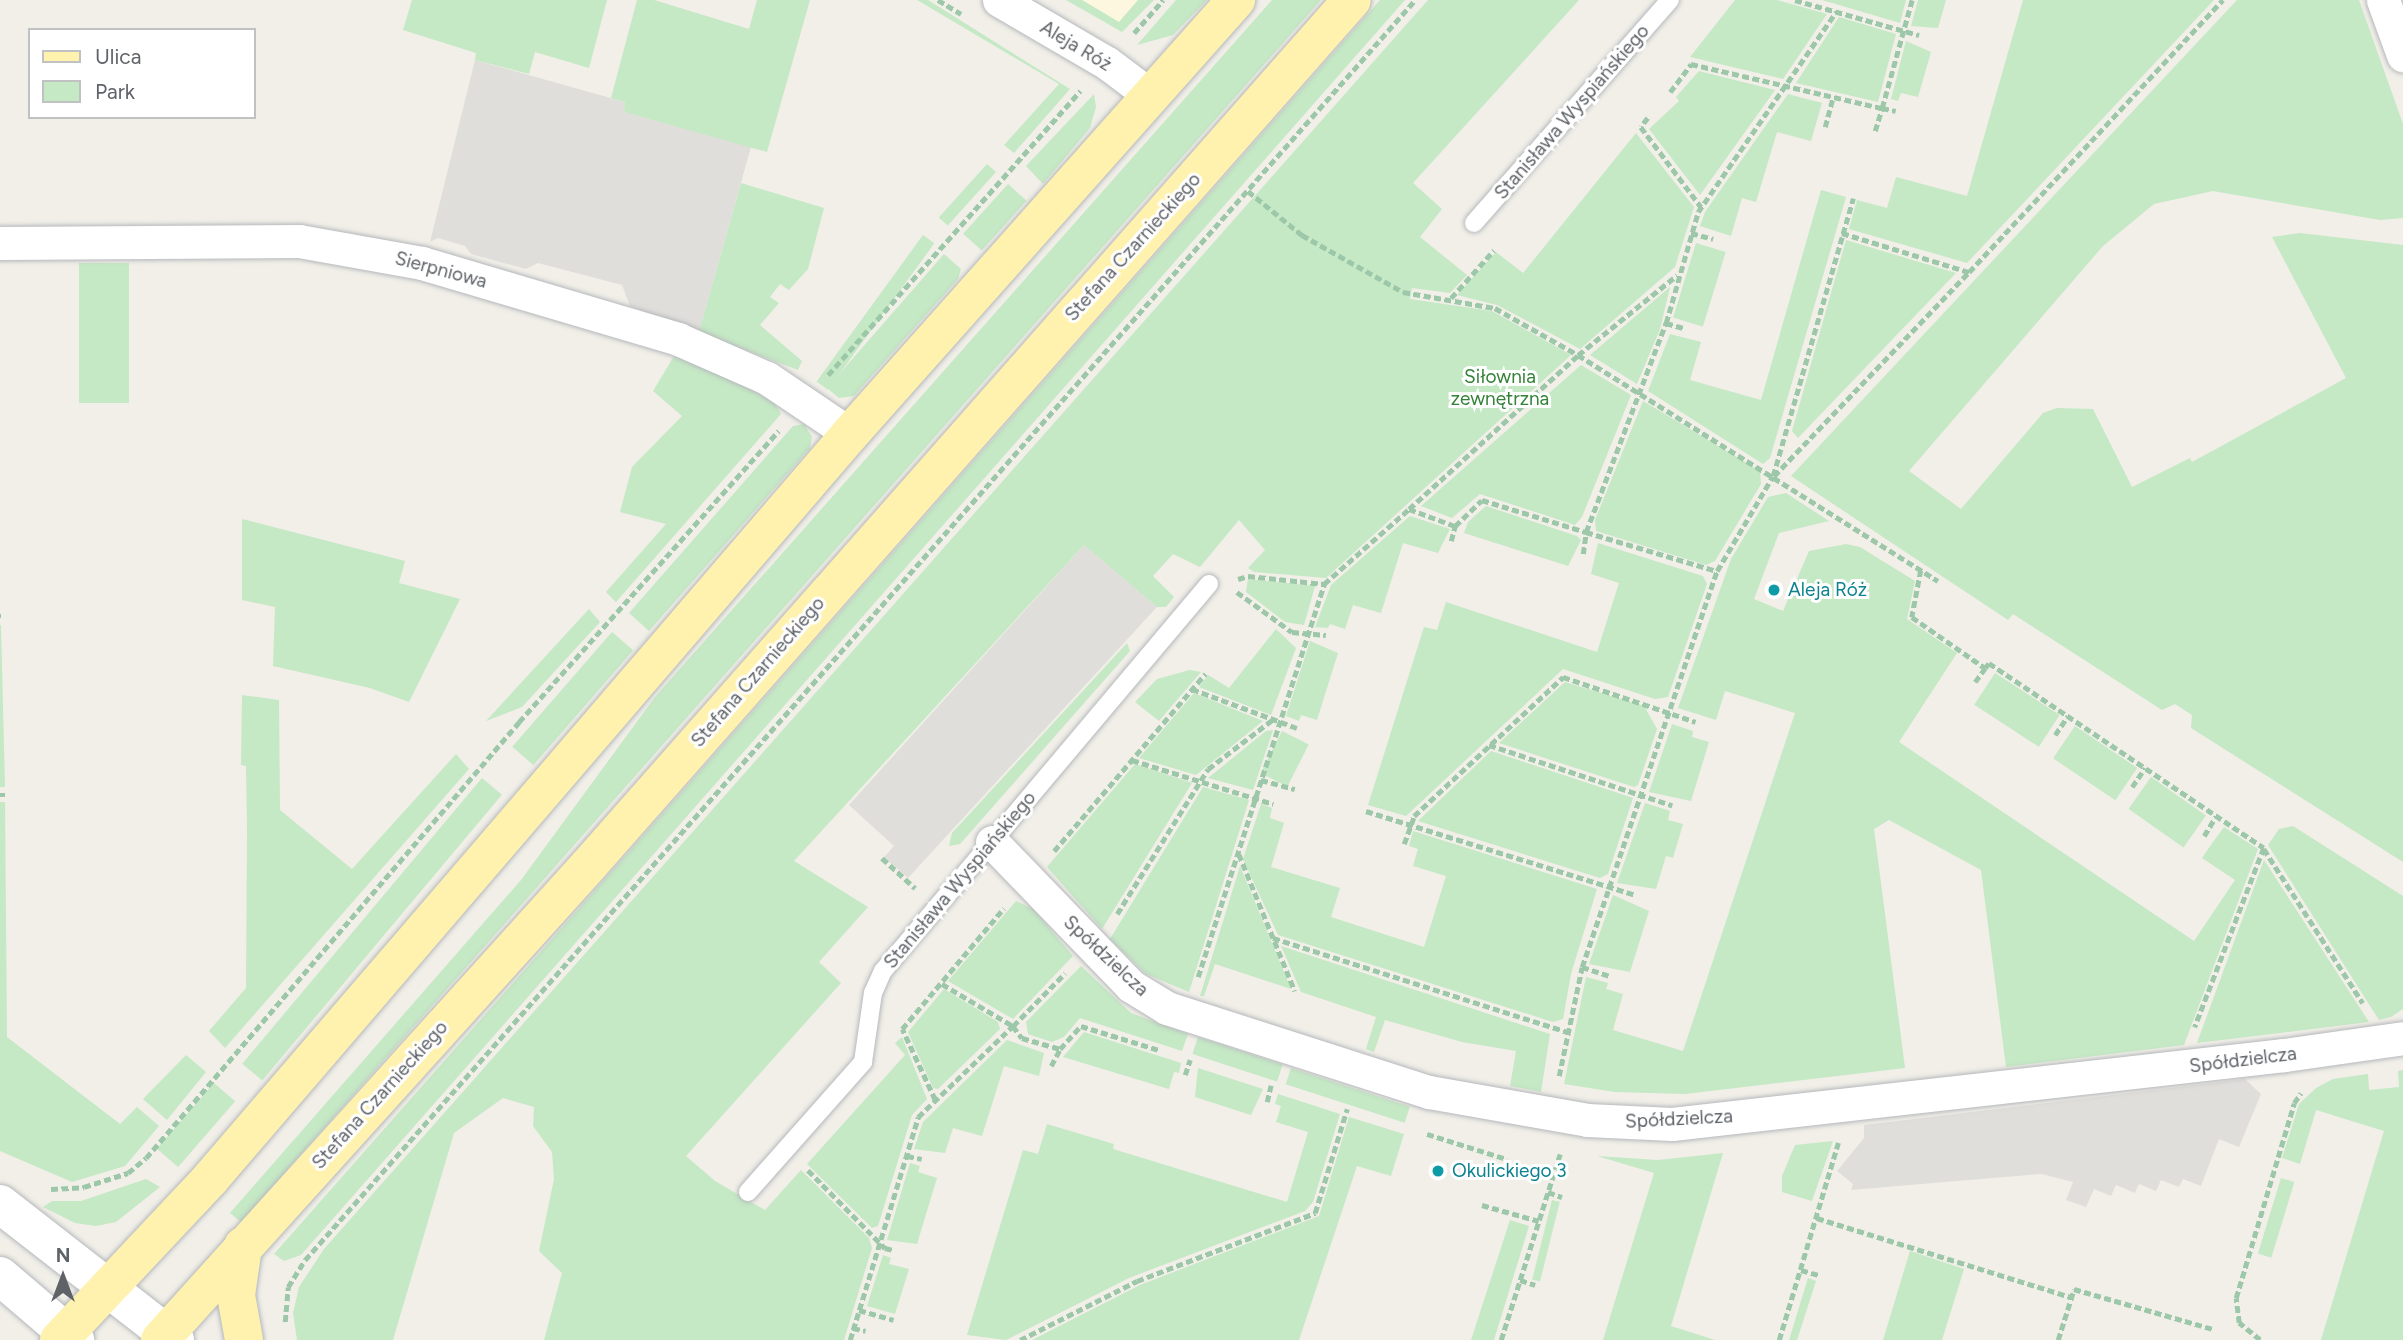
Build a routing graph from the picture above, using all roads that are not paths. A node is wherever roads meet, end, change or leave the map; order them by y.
1 (999, 0) edge
2 (1236, 0) edge
3 (1352, 0) edge
4 (1670, 0) edge
5 (2392, 12) edge
6 (2403, 55) edge
7 (1151, 96) junction
8 (1474, 223) road end
9 (0, 243) edge
10 (850, 435) junction
11 (1209, 584) dead end
12 (992, 842) junction
13 (2393, 1040) edge
14 (748, 1192) dead end
15 (0, 1204) edge
16 (243, 1246) junction
17 (0, 1276) edge
18 (106, 1287) junction
19 (66, 1337) edge
20 (167, 1338) edge
21 (244, 1340) edge

1 - 7 street, Aleja Róż
2 - 7 main road
3 - 16 main road, Stefana Czarnieckiego
4 - 8 lane, Stanisława Wyspiańskiego
5 - 6 street
7 - 10 main road
9 - 10 street, Sierpniowa
10 - 18 main road
11 - 12 lane, Stanisława Wyspiańskiego
12 - 13 street, Spółdzielcza
12 - 14 lane, Stanisława Wyspiańskiego
15 - 18 main road
16 - 20 main road, Stefana Czarnieckiego
16 - 21 main road
17 - 19 main road
18 - 19 main road
18 - 20 main road

